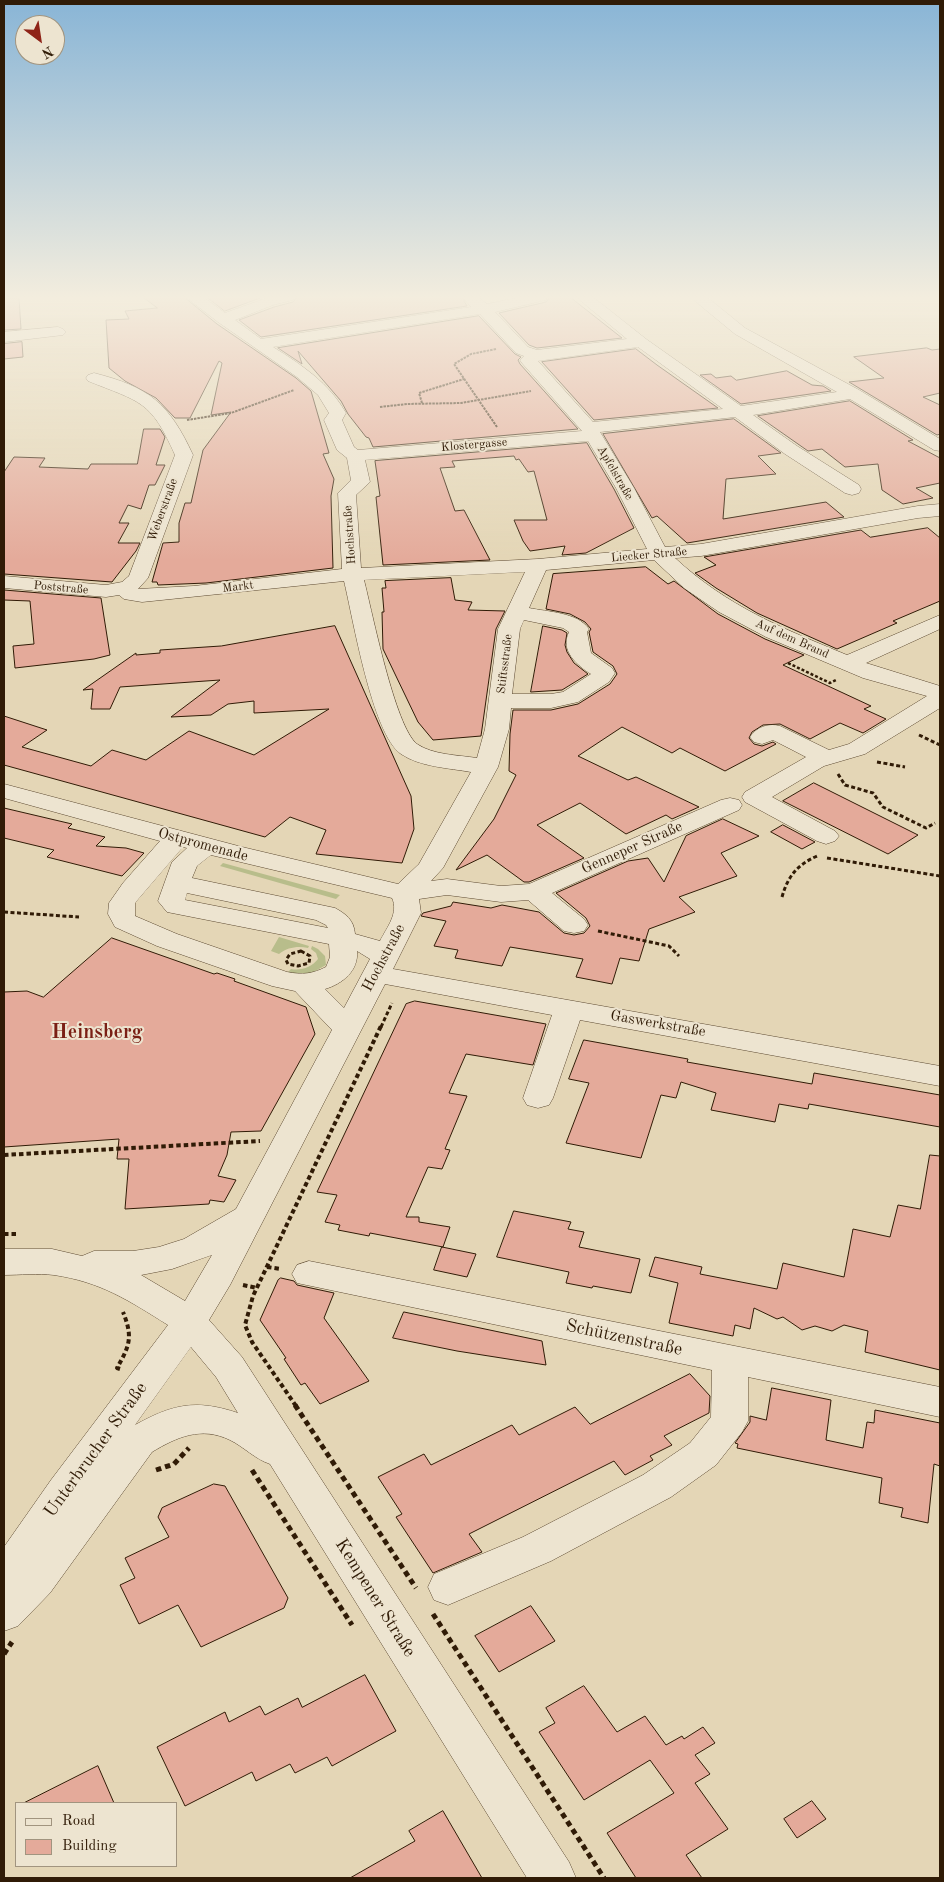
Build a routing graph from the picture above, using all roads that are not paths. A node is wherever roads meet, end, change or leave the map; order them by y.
1 (112, 385) edge
2 (314, 385) edge
3 (549, 385) edge
4 (700, 385) edge
5 (837, 385) edge
6 (853, 394) junction
7 (738, 412) junction
8 (591, 432) junction
9 (940, 446) edge
10 (355, 456) junction
11 (852, 488) dead end
12 (940, 510) edge
13 (659, 554) junction
14 (538, 565) junction
15 (354, 574) junction
16 (4, 582) edge
17 (121, 589) junction
18 (517, 612) junction
19 (940, 621) edge
20 (848, 663) junction
21 (935, 693) edge
22 (501, 701) junction
23 (877, 715) dead end
24 (762, 737) dead end
25 (830, 764) junction
26 (486, 767) junction
27 (4, 791) edge
28 (730, 805) dead end
29 (176, 838) junction
30 (206, 846) junction
31 (821, 849) road end
32 (534, 891) junction
33 (403, 893) junction
34 (574, 926) road end
35 (342, 940) junction
36 (388, 970) junction
37 (304, 984) junction
38 (569, 1009) junction
39 (348, 1029) junction
40 (940, 1076) edge
41 (538, 1098) dead end
42 (249, 1217) junction
43 (4, 1262) edge
44 (52, 1262) junction
45 (309, 1274) dead end
46 (190, 1322) junction
47 (730, 1359) junction
48 (940, 1402) edge
49 (266, 1459) junction
50 (4, 1580) edge
51 (431, 1595) road end
52 (4, 1613) edge
53 (553, 1878) edge

1 - 17 street, Weberstraße
2 - 10 street, Hochstraße
3 - 8 street, Apfelstraße
4 - 7 street
5 - 6 street
6 - 7 street, Klostergasse
6 - 9 street
7 - 8 street, Klostergasse
7 - 11 street
8 - 10 street, Klostergasse
8 - 13 street, Apfelstraße
10 - 15 street, Hochstraße
12 - 13 street, Liecker Straße
13 - 14 street, Liecker Straße
13 - 20 street, Auf dem Brand
14 - 15 street, Liecker Straße
14 - 18 street, Stiftsstraße
15 - 17 street, Markt
15 - 26 street, Hochstraße
16 - 17 street, Poststraße
18 - 22 street, Stiftsstraße
18 - 22 street
19 - 20 street
20 - 21 street, Auf dem Brand
21 - 23 street
21 - 25 street
22 - 26 street, Stiftsstraße
24 - 25 street
25 - 31 street
26 - 33 street
27 - 29 street, Ostpromenade
28 - 32 street, Genneper Straße
29 - 30 street, Ostpromenade
29 - 37 street
30 - 33 street, Ostpromenade
30 - 35 street, Gaswerkstraße
32 - 33 street, Genneper Straße
32 - 34 street
33 - 36 street, Hochstraße
35 - 36 street, Gaswerkstraße
35 - 37 street
36 - 38 street, Gaswerkstraße
36 - 39 street, Hochstraße
37 - 39 street
38 - 40 street, Gaswerkstraße
38 - 41 street
39 - 42 street, Hochstraße
42 - 44 street
42 - 46 street, Hochstraße
43 - 44 street
44 - 46 street, Kempener Straße
45 - 47 street, Schützenstraße
46 - 49 street, Kempener Straße
46 - 50 street, Unterbrucher Straße
47 - 48 street, Schützenstraße
47 - 51 street
49 - 52 street
49 - 53 street, Kempener Straße

